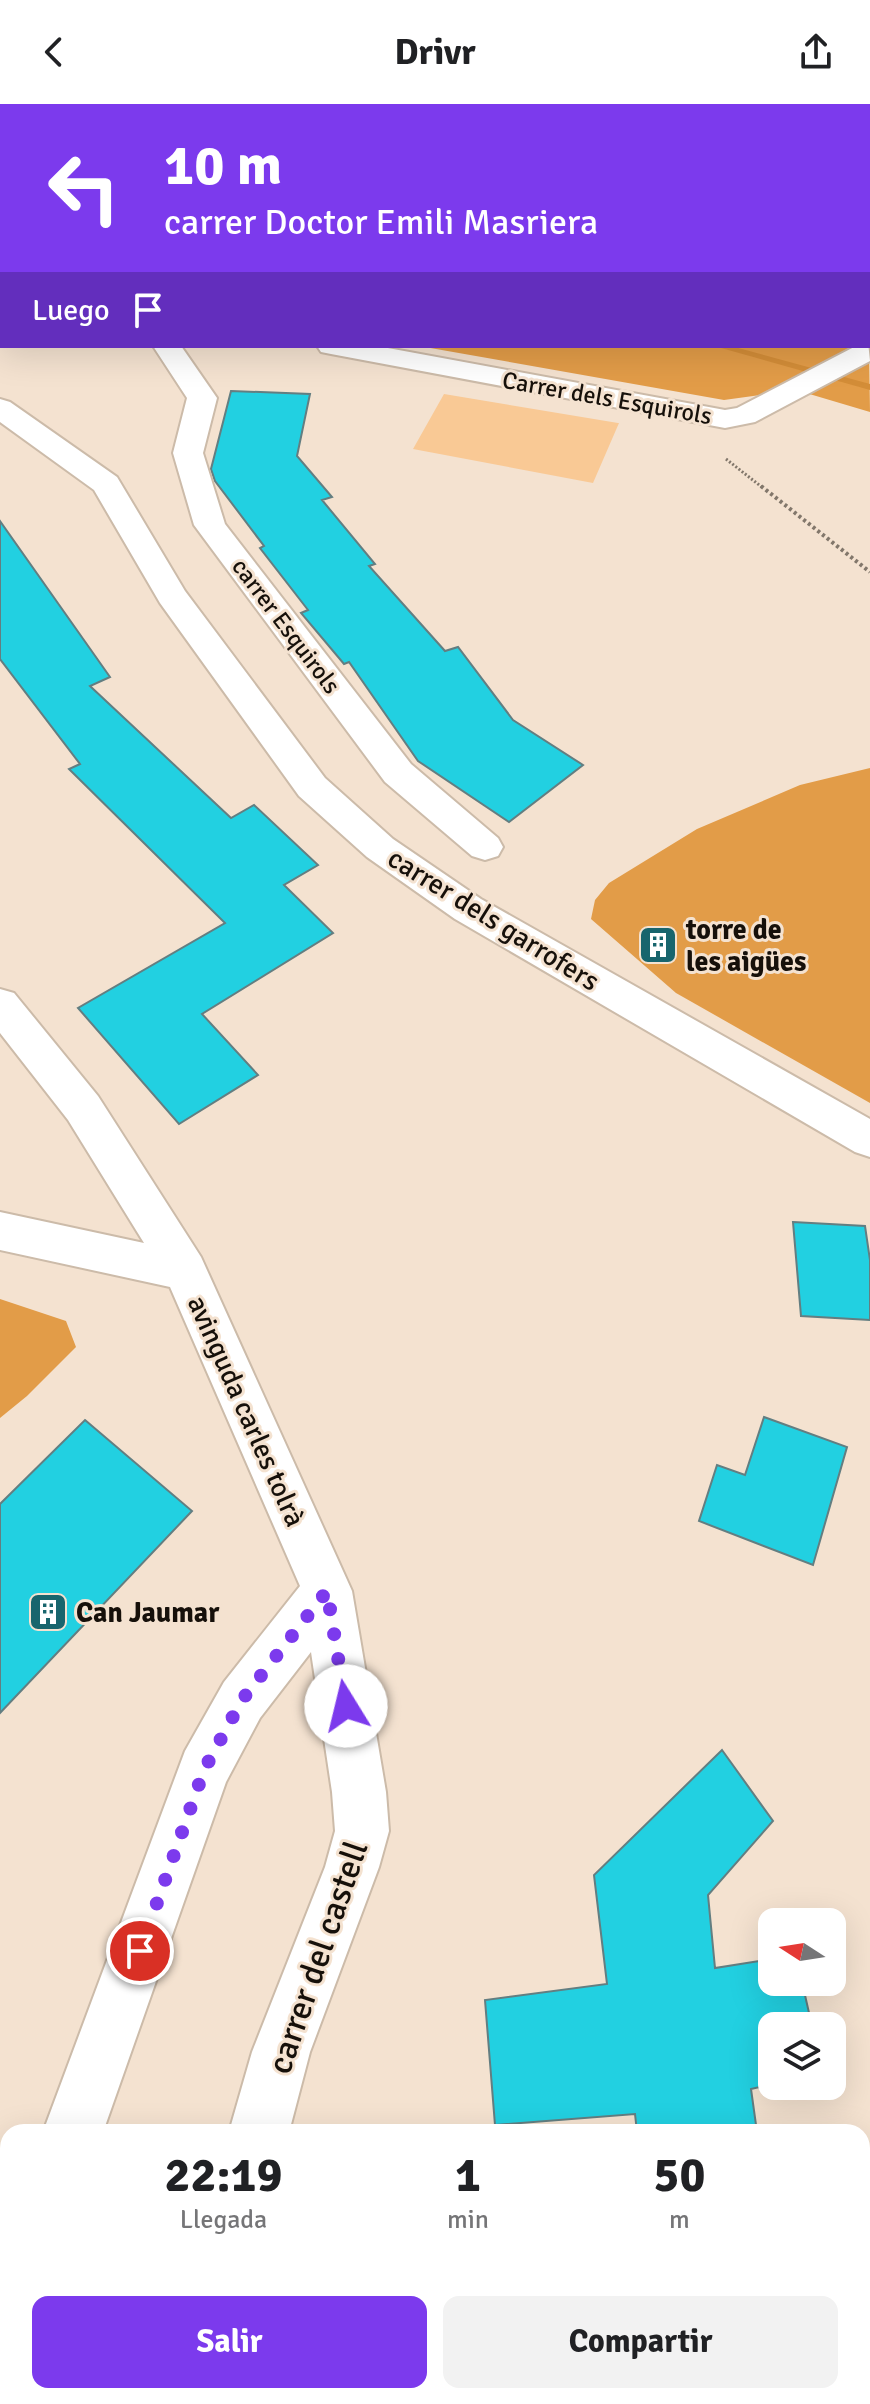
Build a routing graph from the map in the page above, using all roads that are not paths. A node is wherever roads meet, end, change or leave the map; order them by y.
1 (340, 348) edge
2 (870, 350) edge
3 (173, 355) edge
4 (0, 408) edge
5 (485, 847) dead end
6 (0, 1004) edge
7 (870, 1140) edge
8 (0, 1231) edge
9 (185, 1271) junction
10 (327, 1591) junction
11 (76, 2124) edge
12 (261, 2124) edge

1 - 2 street, Carrer dels Esquirols
3 - 5 street, carrer Esquirols
4 - 7 street, carrer dels garrofers
6 - 9 street
8 - 9 street, avinguda carles tolrà
9 - 10 street, avinguda carles tolrà
10 - 11 street
10 - 12 street, carrer del castell

